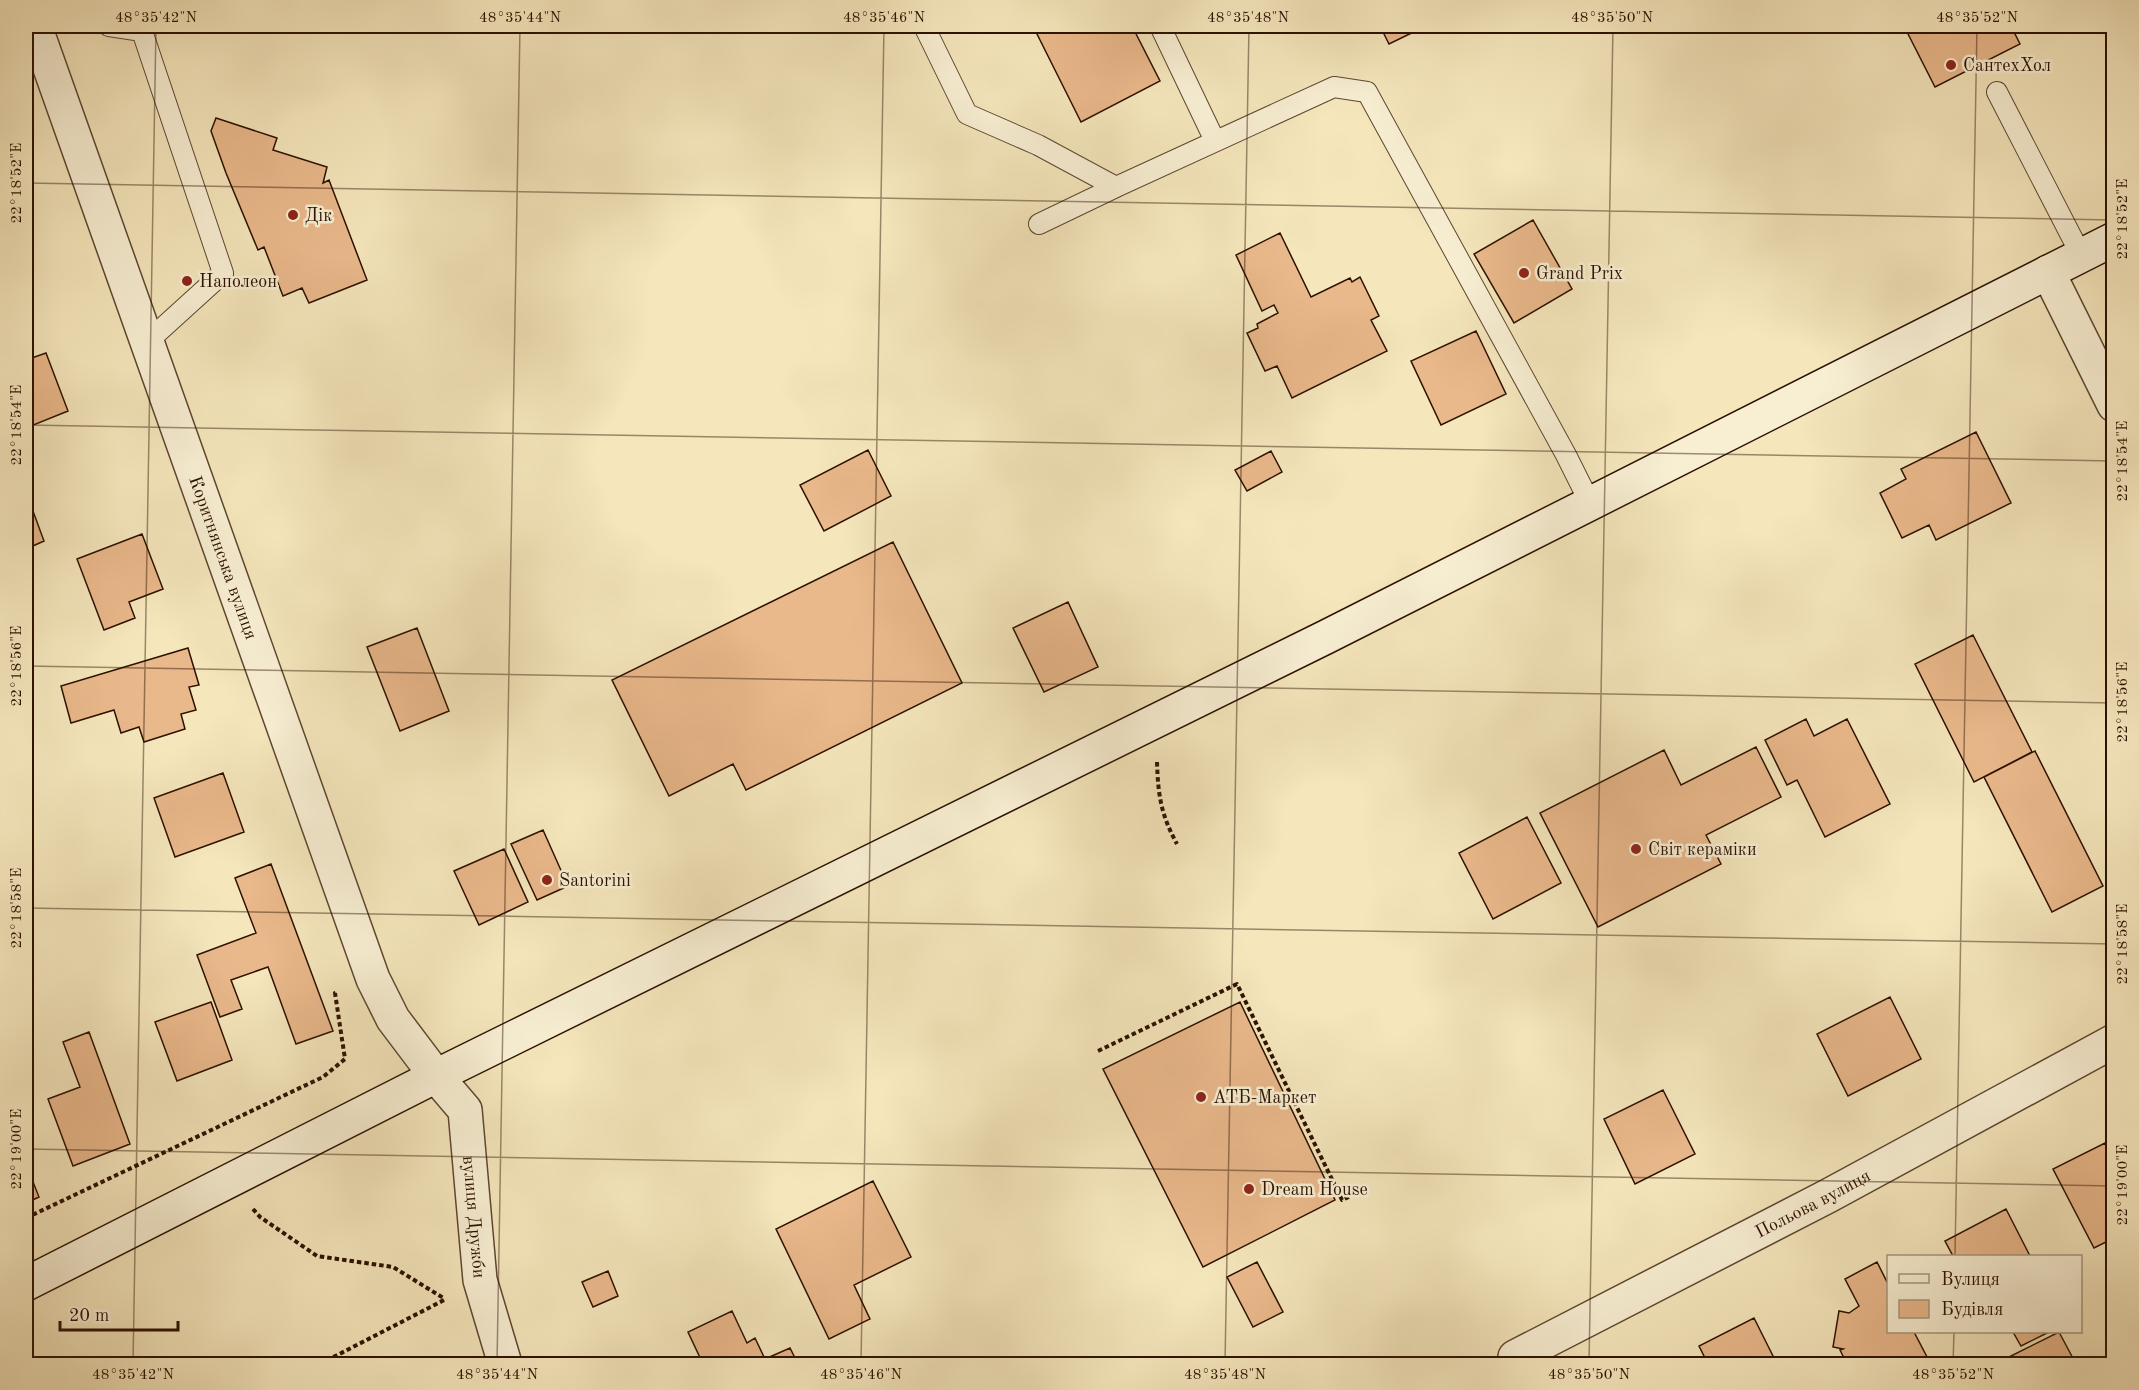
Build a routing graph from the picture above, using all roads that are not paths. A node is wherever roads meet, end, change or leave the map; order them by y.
1 (35, 26) edge
2 (109, 26) edge
3 (924, 26) edge
4 (1160, 26) edge
5 (1997, 92) dead end
6 (1215, 141) junction
7 (1116, 187) junction
8 (1040, 224) dead end
9 (2114, 239) edge
10 (2081, 255) junction
11 (2048, 272) junction
12 (147, 342) junction
13 (2114, 405) edge
14 (1590, 503) junction
15 (2114, 1041) edge
16 (436, 1076) junction
17 (26, 1284) edge
18 (1511, 1362) edge
19 (505, 1365) edge

1 - 12 main road, Коритнянська вулиця
2 - 12 lane
3 - 7 lane
4 - 6 lane
5 - 10 lane
6 - 7 lane
6 - 14 lane
7 - 8 lane
9 - 10 main road
10 - 11 main road
11 - 13 main road
11 - 14 main road
12 - 16 main road, Коритнянська вулиця
14 - 16 main road
15 - 18 main road, Польова вулиця
16 - 17 main road
16 - 19 main road, вулиця Дружби

